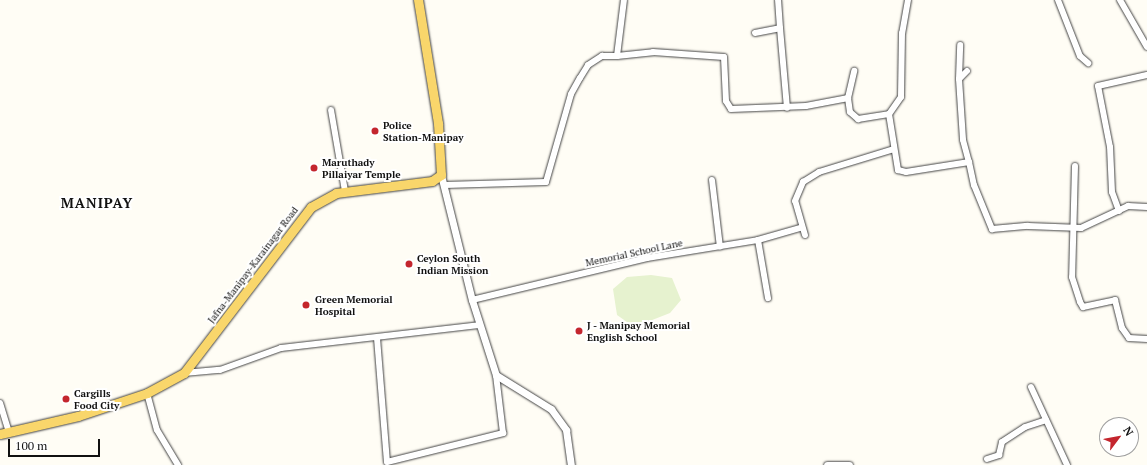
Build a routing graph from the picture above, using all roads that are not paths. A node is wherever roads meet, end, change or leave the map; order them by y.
1 (418, 0) edge
2 (624, 0) edge
3 (778, 0) edge
4 (908, 0) edge
5 (1058, 0) edge
6 (1120, 0) edge
7 (780, 28) junction
8 (755, 32) dead end
9 (960, 45) dead end
10 (1147, 47) edge
11 (617, 56) junction
12 (1088, 63) dead end
13 (854, 70) dead end
14 (967, 71) dead end
15 (1147, 75) edge
16 (959, 79) junction
17 (848, 98) junction
18 (787, 108) junction
19 (331, 110) dead end
20 (889, 114) junction
21 (894, 149) junction
22 (969, 162) junction
23 (1075, 166) dead end
24 (441, 175) junction
25 (712, 180) dead end
26 (445, 185) junction
27 (345, 191) junction
28 (1147, 207) edge
29 (1119, 211) junction
30 (800, 228) junction
31 (1072, 228) junction
32 (805, 235) dead end
33 (758, 240) junction
34 (720, 247) junction
35 (768, 298) dead end
36 (472, 300) junction
37 (480, 325) junction
38 (377, 338) junction
39 (1147, 339) edge
40 (184, 373) junction
41 (496, 375) junction
42 (1032, 387) dead end
43 (147, 392) junction
44 (0, 403) edge
45 (1046, 420) junction
46 (5, 433) edge
47 (987, 459) dead end
48 (178, 465) edge
49 (572, 465) edge
50 (827, 465) edge
51 (849, 465) edge
52 (1066, 465) edge

1 - 24 main road
2 - 11 street
3 - 7 street
4 - 20 street
5 - 12 street
6 - 10 street
7 - 8 street
7 - 18 street
9 - 16 street
11 - 18 street
11 - 26 street
13 - 17 street
14 - 16 street
15 - 29 street
16 - 22 street
17 - 18 street
17 - 20 street
19 - 27 street
20 - 21 street
21 - 22 street
21 - 30 street
22 - 31 street
23 - 31 street
24 - 26 street
24 - 27 main road, Jafna-Manipay-Karainagar Road
25 - 34 street
26 - 36 street
27 - 40 main road, Jafna-Manipay-Karainagar Road
28 - 29 street
29 - 31 street
30 - 32 street
30 - 33 street, Memorial School Lane
31 - 39 street
33 - 34 street, Memorial School Lane
33 - 35 street
34 - 36 street, Memorial School Lane
36 - 37 street
37 - 38 street
37 - 41 street
38 - 40 street
38 - 41 street
40 - 43 main road, Jafna-Manipay-Karainagar Road
41 - 49 street
42 - 45 street
43 - 46 main road, Jafna-Manipay-Karainagar Road
43 - 48 street
44 - 46 street
45 - 47 street
45 - 52 street
50 - 51 street

